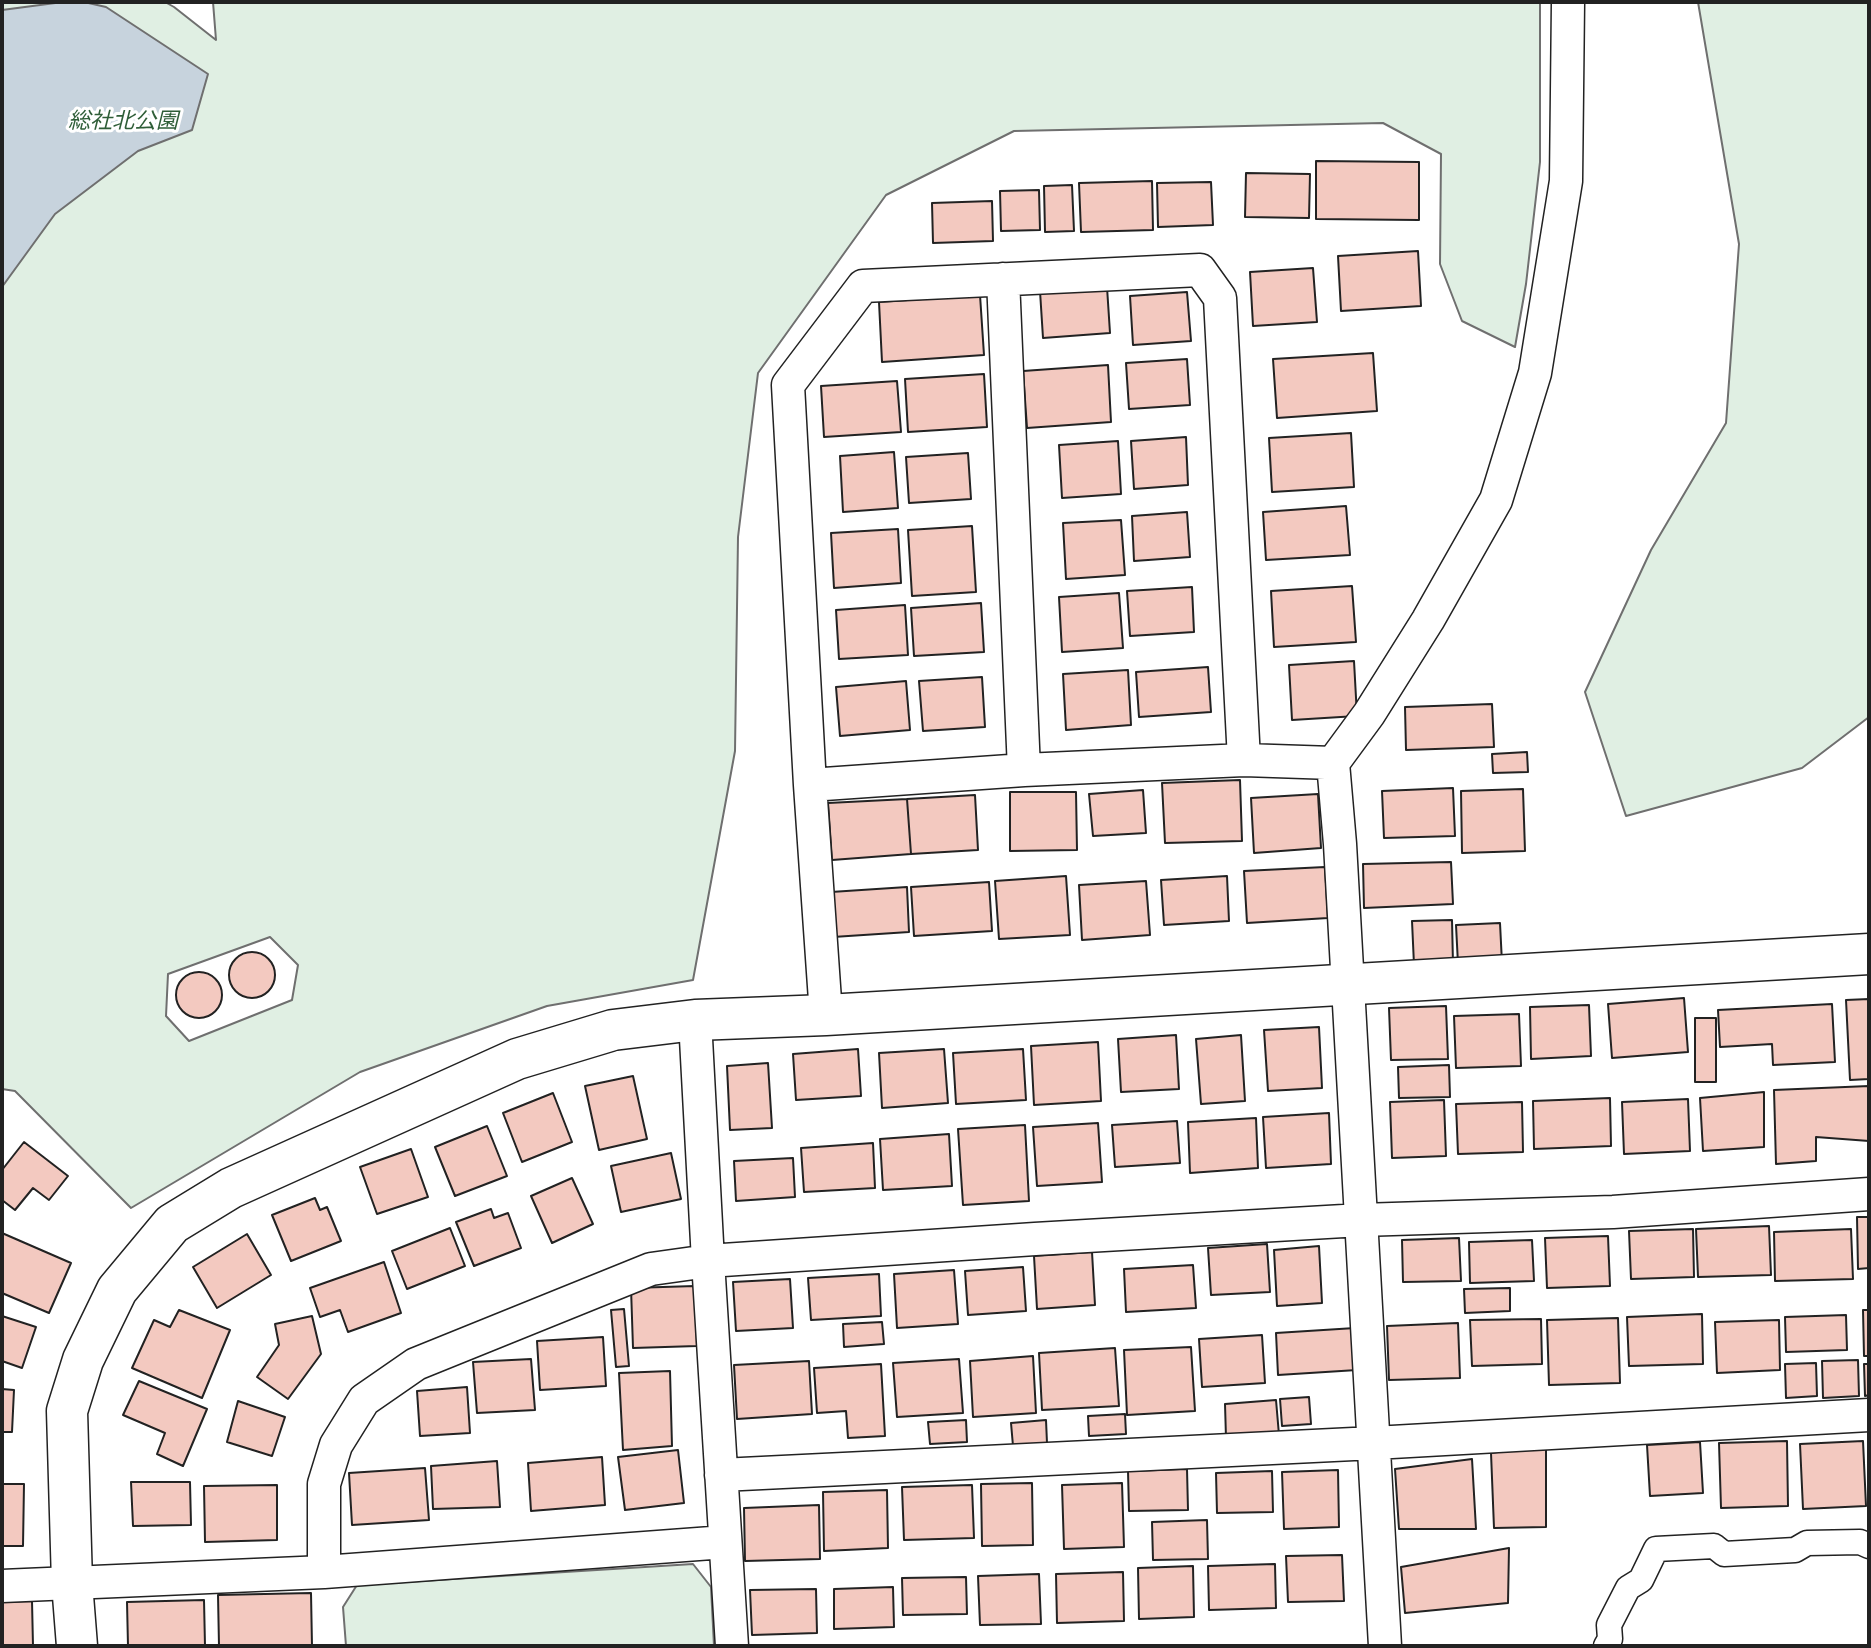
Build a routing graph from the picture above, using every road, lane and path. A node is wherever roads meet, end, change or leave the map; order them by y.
1 (1568, 2) edge
2 (1003, 279) junction
3 (1244, 760) junction
4 (1333, 763) junction
5 (1024, 770) junction
6 (810, 785) junction
7 (1869, 954) edge
8 (1348, 984) junction
9 (826, 1015) junction
10 (695, 1020) junction
11 (1869, 1194) edge
12 (1361, 1220) junction
13 (708, 1261) junction
14 (1869, 1415) edge
15 (1374, 1443) junction
16 (721, 1475) junction
17 (725, 1542) junction
18 (1869, 1546) edge
19 (324, 1572) junction
20 (72, 1583) junction
21 (2, 1586) edge
22 (77, 1646) edge
23 (732, 1646) edge
24 (1385, 1646) edge
25 (1606, 1646) edge

1 - 4 street
2 - 3 street
2 - 5 street
2 - 6 street
3 - 4 street
3 - 5 street
4 - 8 street
5 - 6 street
6 - 9 street
7 - 8 street
8 - 9 street
8 - 12 street
9 - 10 street
10 - 13 street
10 - 20 street
11 - 12 street
12 - 13 street
12 - 15 street
13 - 16 street
13 - 19 street
14 - 15 street
15 - 16 street
15 - 24 street
16 - 17 street
17 - 19 street
17 - 23 street
18 - 25 street
19 - 20 street
20 - 21 street
20 - 22 street

